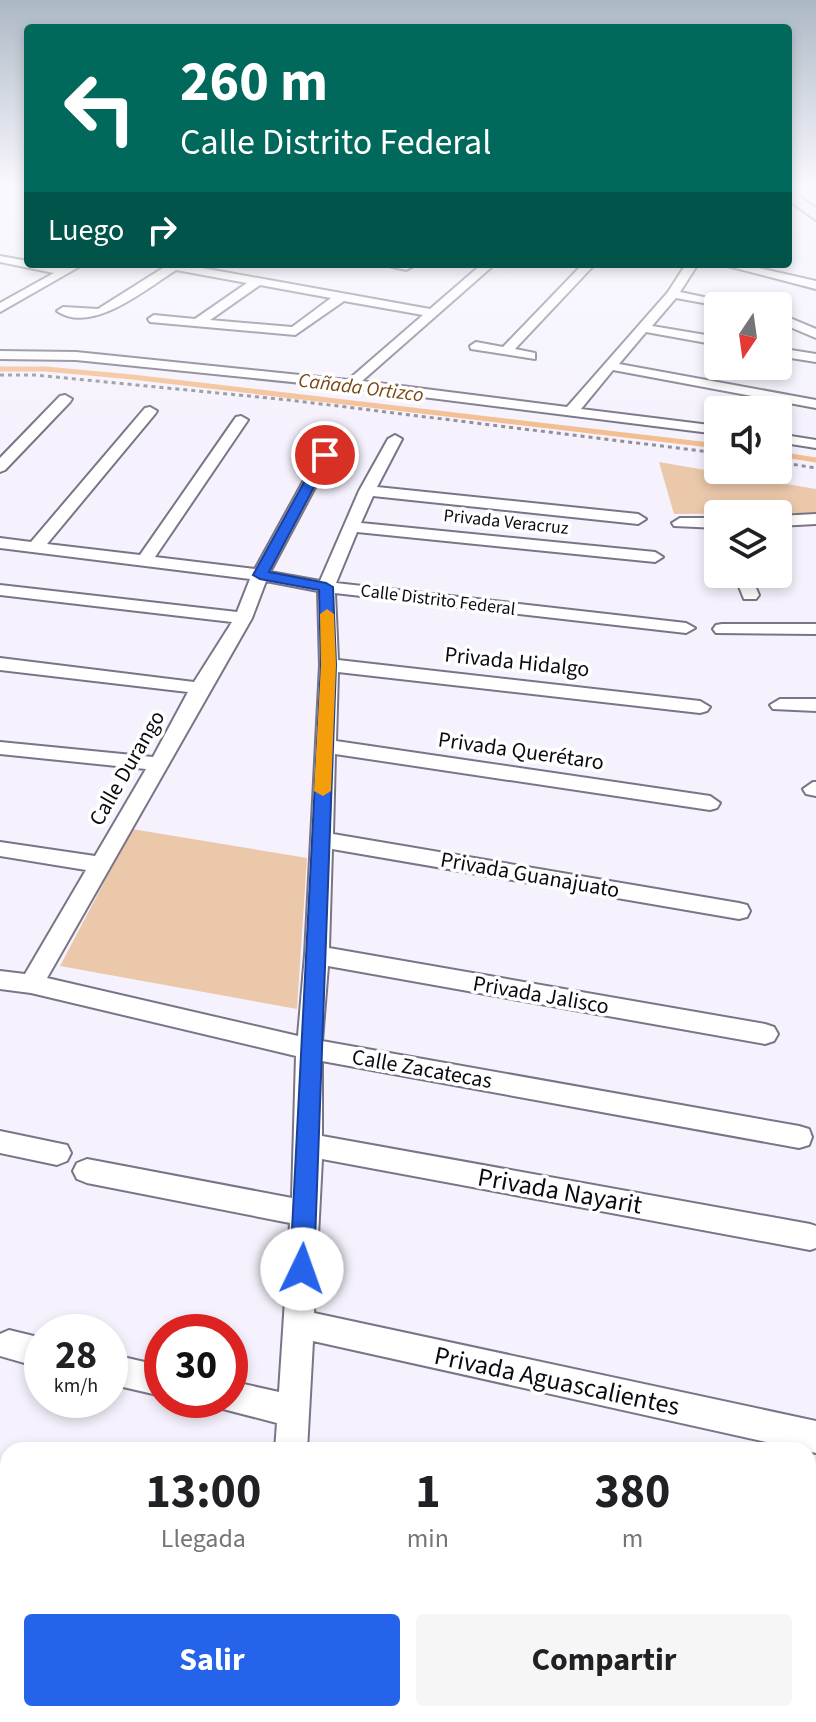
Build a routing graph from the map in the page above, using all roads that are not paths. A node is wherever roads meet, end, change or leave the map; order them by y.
1 (49, 268) edge
2 (71, 268) edge
3 (164, 268) edge
4 (185, 268) edge
5 (484, 268) edge
6 (585, 268) edge
7 (689, 268) edge
8 (743, 268) edge
9 (763, 268) edge
10 (65, 271) junction
11 (816, 275) edge
12 (258, 281) junction
13 (816, 285) edge
14 (673, 294) junction
15 (342, 296) junction
16 (704, 300) edge
17 (0, 308) edge
18 (63, 311) dead end
19 (433, 313) junction
20 (154, 319) dead end
21 (197, 323) junction
22 (792, 323) edge
23 (643, 328) junction
24 (816, 334) edge
25 (704, 339) edge
26 (476, 346) dead end
27 (505, 352) junction
28 (792, 354) edge
29 (0, 355) edge
30 (530, 356) dead end
31 (816, 358) edge
32 (611, 366) junction
33 (351, 384) junction
34 (65, 399) dead end
35 (816, 404) edge
36 (150, 411) dead end
37 (570, 412) junction
38 (241, 420) dead end
39 (704, 428) edge
40 (338, 431) dead end
41 (395, 439) dead end
42 (792, 440) edge
43 (816, 444) edge
44 (0, 467) edge
45 (367, 491) junction
46 (638, 519) dead end
47 (816, 519) edge
48 (792, 520) edge
49 (680, 523) dead end
50 (704, 523) edge
51 (353, 527) junction
52 (0, 543) edge
53 (35, 548) junction
54 (655, 557) dead end
55 (144, 561) junction
56 (260, 575) junction
57 (326, 587) junction
58 (747, 588) edge
59 (0, 590) edge
60 (750, 595) dead end
61 (243, 618) junction
62 (686, 628) dead end
63 (722, 629) dead end
64 (816, 629) edge
65 (0, 664) edge
66 (329, 665) junction
67 (200, 688) junction
68 (780, 705) dead end
69 (816, 705) edge
70 (700, 707) dead end
71 (325, 746) junction
72 (0, 748) edge
73 (159, 764) junction
74 (710, 803) dead end
75 (320, 839) junction
76 (0, 849) edge
77 (99, 864) junction
78 (739, 911) dead end
79 (317, 955) junction
80 (0, 980) edge
81 (31, 984) junction
82 (765, 1034) dead end
83 (309, 1049) junction
84 (799, 1137) dead end
85 (0, 1142) edge
86 (309, 1145) junction
87 (57, 1153) dead end
88 (87, 1171) dead end
89 (305, 1213) junction
90 (810, 1237) dead end
91 (299, 1324) junction
92 (9, 1345) dead end
93 (24, 1349) edge
94 (248, 1401) edge
95 (292, 1411) junction
96 (816, 1437) edge
97 (291, 1442) edge

1 - 10 street
2 - 10 street
3 - 18 street
4 - 12 street
5 - 19 street
6 - 27 street
7 - 14 street
8 - 13 street
9 - 11 street
10 - 17 street
12 - 15 street
12 - 21 street
14 - 16 street
14 - 23 street
15 - 19 street
15 - 21 street
19 - 33 street
20 - 21 street
22 - 24 street
23 - 25 street
23 - 32 street
26 - 27 street
27 - 30 street
28 - 31 street
29 - 33 street
32 - 35 street
32 - 37 street
33 - 37 street
34 - 44 street
36 - 53 street
37 - 39 street
38 - 55 street
40 - 56 street, Calle Durango
41 - 45 street
42 - 43 street
45 - 46 street
45 - 51 street
47 - 48 street
49 - 50 street
51 - 54 street, Privada Veracruz
51 - 57 street
52 - 53 street, Calle Distrito Federal
53 - 55 street, Calle Distrito Federal
55 - 56 street, Calle Distrito Federal
56 - 57 street, Calle Distrito Federal
56 - 61 street, Calle Durango
57 - 62 street, Calle Distrito Federal
57 - 66 street
58 - 60 street
59 - 61 street
61 - 67 street, Calle Durango
63 - 64 street
65 - 67 street
66 - 70 street, Privada Hidalgo
66 - 71 street
67 - 73 street, Calle Durango
68 - 69 street
71 - 74 street, Privada Querétaro
71 - 75 street
72 - 73 street
73 - 77 street, Calle Durango
75 - 78 street, Privada Guanajuato
75 - 79 street
76 - 77 street
77 - 81 street, Calle Durango
79 - 82 street, Privada Jalisco
79 - 83 street
80 - 81 street, Calle Zacatecas
81 - 83 street, Calle Zacatecas
83 - 84 street, Calle Zacatecas
83 - 86 street
85 - 87 street
86 - 89 street
86 - 90 street, Privada Nayarit
88 - 89 street
89 - 91 street
91 - 95 street
91 - 96 street, Privada Aguascalientes
92 - 93 street
94 - 95 street
95 - 97 street

